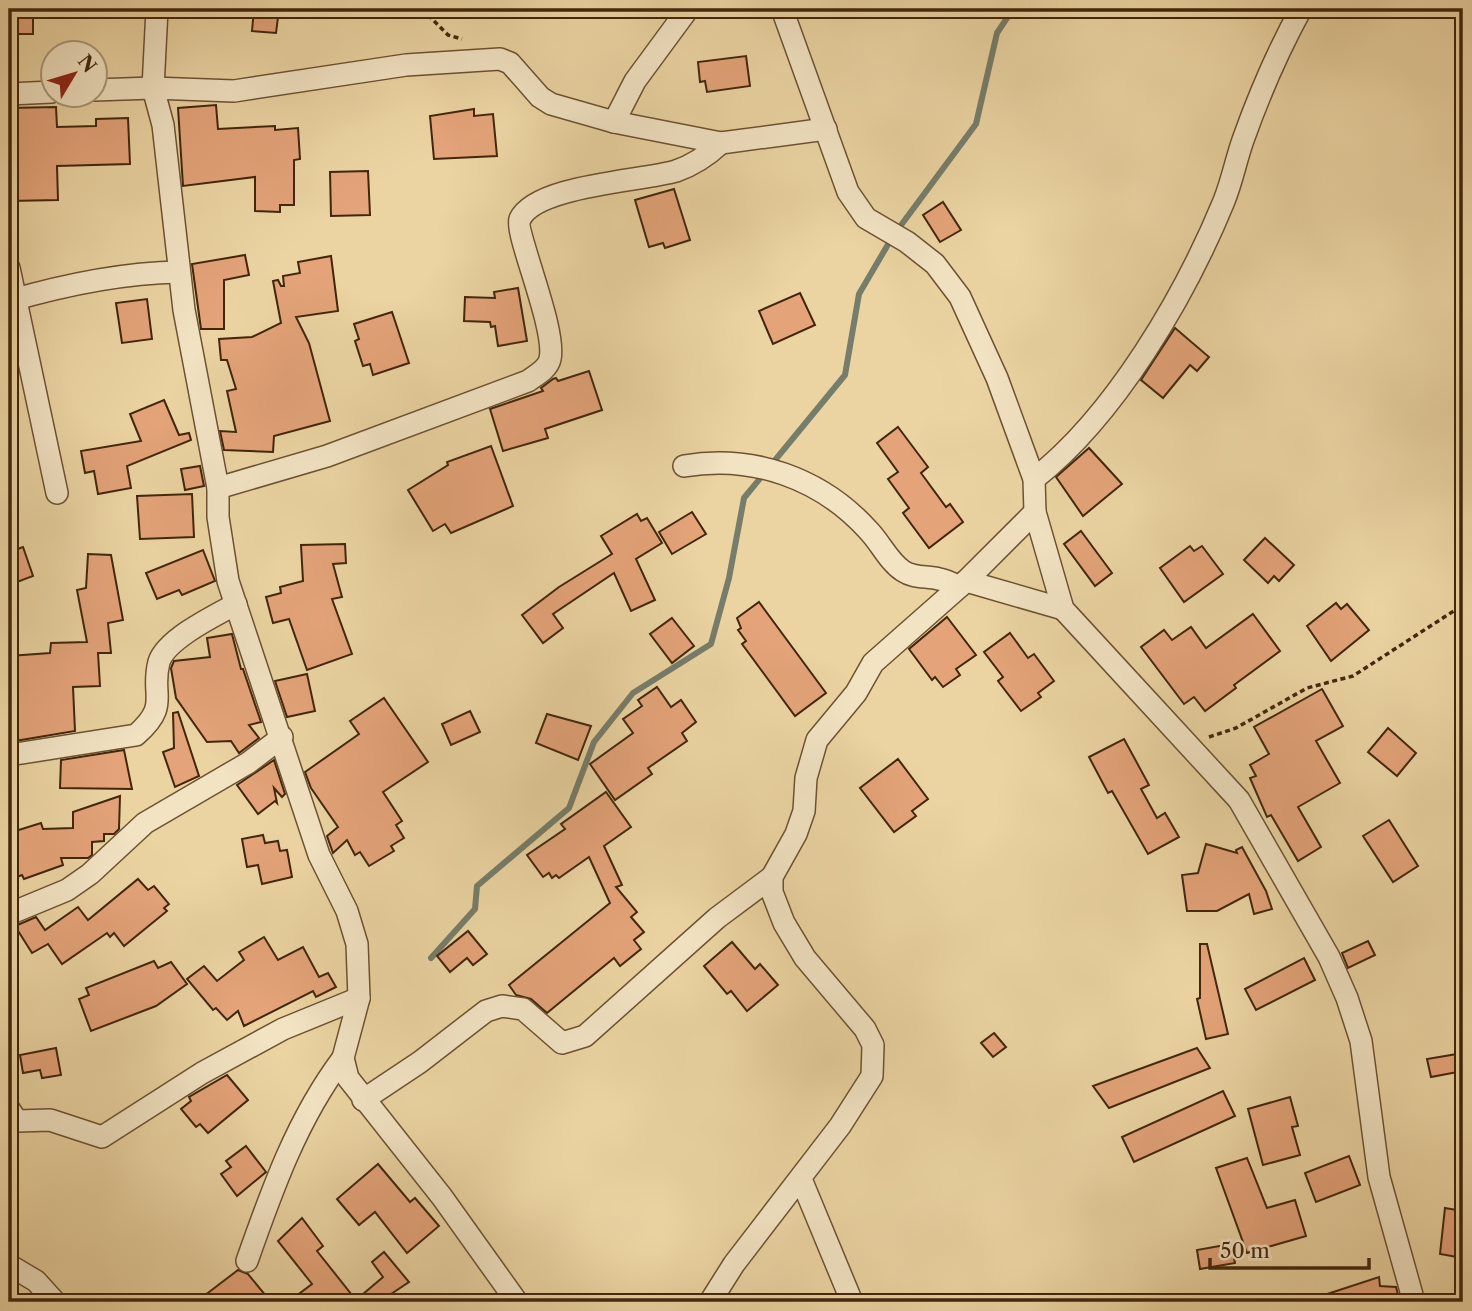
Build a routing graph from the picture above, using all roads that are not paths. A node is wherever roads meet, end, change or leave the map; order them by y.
1 (157, 9) edge
2 (688, 9) edge
3 (782, 9) edge
4 (1301, 9) edge
5 (153, 88) junction
6 (108, 90) edge
7 (38, 93) edge
8 (9, 94) edge
9 (614, 122) junction
10 (826, 129) junction
11 (721, 143) junction
12 (9, 268) edge
13 (179, 272) junction
14 (12, 300) edge
15 (684, 466) dead end
16 (1034, 480) junction
17 (218, 488) junction
18 (57, 493) dead end
19 (1035, 512) junction
20 (962, 584) junction
21 (236, 604) junction
22 (1063, 609) junction
23 (282, 737) junction
24 (9, 755) edge
25 (772, 877) junction
26 (9, 914) edge
27 (359, 998) junction
28 (343, 1058) junction
29 (363, 1100) junction
30 (9, 1109) edge
31 (801, 1179) junction
32 (247, 1261) dead end
33 (9, 1265) edge
34 (55, 1302) edge
35 (517, 1302) edge
36 (710, 1302) edge
37 (852, 1302) edge
38 (1414, 1302) edge

1 - 5 street
2 - 9 street
3 - 10 street
4 - 16 street
5 - 6 street
5 - 9 street
5 - 13 street
7 - 8 street
9 - 11 street
10 - 11 street
10 - 16 street
11 - 17 street
12 - 14 street
13 - 14 street
13 - 17 street
14 - 18 street
15 - 20 street
16 - 19 street
17 - 21 street
19 - 20 street
19 - 22 street
20 - 22 street
20 - 25 street
21 - 23 street
21 - 24 street
22 - 38 street
23 - 26 street
23 - 27 street
25 - 29 street
25 - 31 street
27 - 28 street
27 - 30 street
28 - 29 street
28 - 32 street
29 - 35 street
31 - 36 street
31 - 37 street
33 - 34 street

